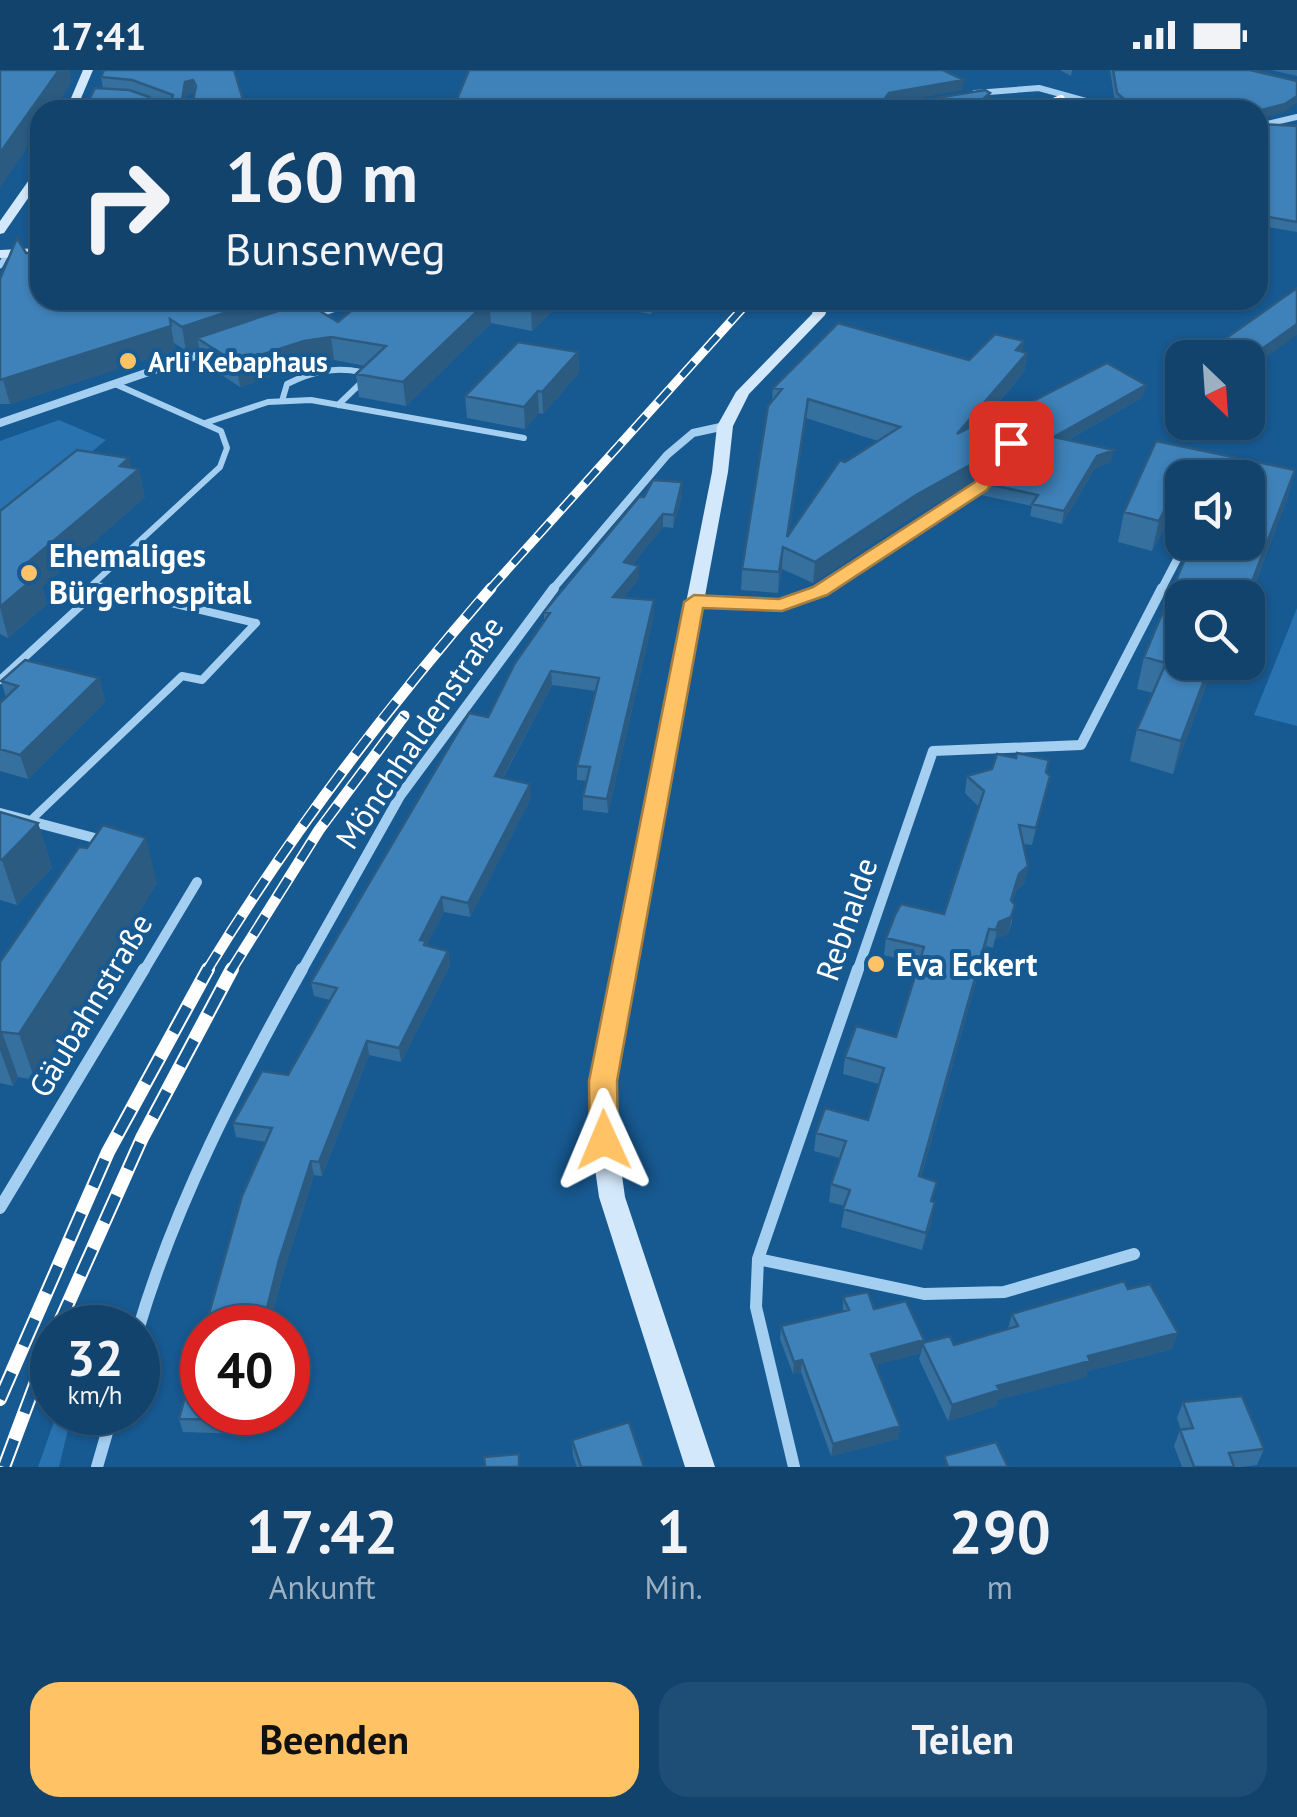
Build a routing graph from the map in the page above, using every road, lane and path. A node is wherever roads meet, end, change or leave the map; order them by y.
1 (88, 70) edge
2 (133, 97) edge
3 (958, 97) edge
4 (78, 100) edge
5 (142, 100) edge
6 (1088, 100) edge
7 (1297, 117) edge
8 (1268, 124) edge
9 (30, 186) edge
10 (0, 230) edge
11 (30, 254) edge
12 (2, 258) edge
13 (328, 310) edge
14 (820, 310) edge
15 (298, 320) edge
16 (215, 350) edge
17 (115, 384) junction
18 (282, 401) junction
19 (338, 405) junction
20 (0, 423) edge
21 (205, 423) junction
22 (725, 426) junction
23 (1004, 428) edge
24 (524, 438) dead end
25 (1177, 560) edge
26 (102, 586) junction
27 (694, 602) junction
28 (0, 680) edge
29 (0, 814) edge
30 (30, 821) junction
31 (112, 842) edge
32 (197, 882) dead end
33 (0, 1208) edge
34 (1134, 1254) dead end
35 (758, 1259) junction
36 (145, 1305) edge
37 (106, 1435) edge
38 (97, 1467) edge
39 (700, 1467) edge
40 (794, 1467) edge

1 - 4 street
2 - 5 lane
3 - 6 street
7 - 8 street
9 - 10 street
11 - 12 street
13 - 15 street
14 - 22 street
16 - 17 street
17 - 20 street
17 - 21 lane
18 - 19 lane
18 - 19 lane
18 - 21 lane
19 - 24 lane
21 - 26 lane
22 - 27 street
22 - 36 street, Mönchhaldenstraße
23 - 27 street
25 - 35 street, Rebhalde
26 - 28 lane
26 - 30 lane
27 - 39 street
29 - 30 street
30 - 31 street
32 - 33 street, Gäubahnstraße
34 - 35 street
35 - 40 street, Rebhalde
37 - 38 street

